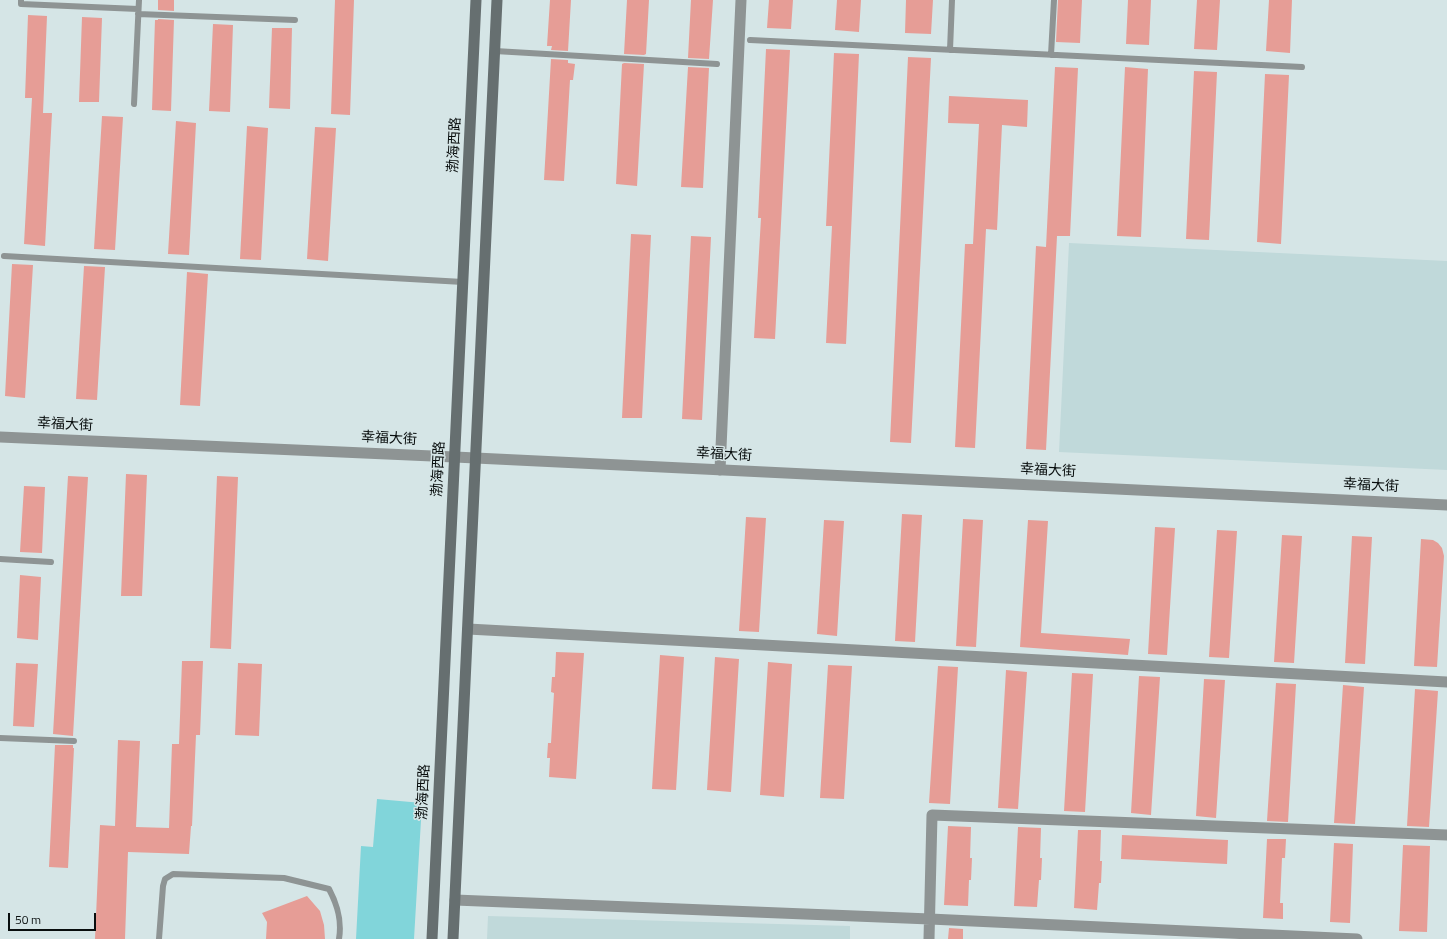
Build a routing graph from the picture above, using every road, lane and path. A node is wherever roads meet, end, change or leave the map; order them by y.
1 (21, 0) edge
2 (138, 0) edge
3 (476, 0) edge
4 (497, 0) edge
5 (741, 0) edge
6 (952, 0) edge
7 (1054, 0) edge
8 (61, 3) edge
9 (138, 11) junction
10 (295, 20) dead end
11 (750, 40) dead end
12 (950, 50) junction
13 (495, 51) junction
14 (1051, 55) junction
15 (717, 64) dead end
16 (1302, 67) dead end
17 (134, 104) dead end
18 (4, 256) dead end
19 (463, 282) junction
20 (0, 437) edge
21 (455, 457) junction
22 (476, 458) junction
23 (720, 470) junction
24 (1447, 505) edge
25 (0, 560) edge
26 (51, 562) dead end
27 (468, 629) junction
28 (1447, 682) edge
29 (0, 738) edge
30 (74, 741) dead end
31 (1447, 835) edge
32 (455, 900) junction
33 (930, 919) junction
34 (160, 939) edge
35 (339, 939) edge
36 (432, 939) edge
37 (453, 939) edge
38 (929, 939) edge
39 (1357, 939) edge

1 - 8 lane
2 - 9 lane
3 - 19 main road, 渤海西路
4 - 13 main road
5 - 23 street
6 - 12 lane
7 - 14 lane
8 - 9 lane
9 - 10 lane
9 - 17 lane
11 - 12 lane
12 - 14 lane
13 - 15 lane
13 - 22 main road
14 - 16 lane
18 - 19 lane
19 - 21 main road, 渤海西路
20 - 21 street, 幸福大街
21 - 22 street, 幸福大街
21 - 36 main road, 渤海西路
22 - 23 street, 幸福大街
22 - 27 main road
23 - 24 street, 幸福大街
25 - 26 lane
27 - 28 street
27 - 32 main road
29 - 30 lane
31 - 33 street
32 - 33 street
32 - 37 main road
33 - 38 street
33 - 39 street
34 - 35 lane

